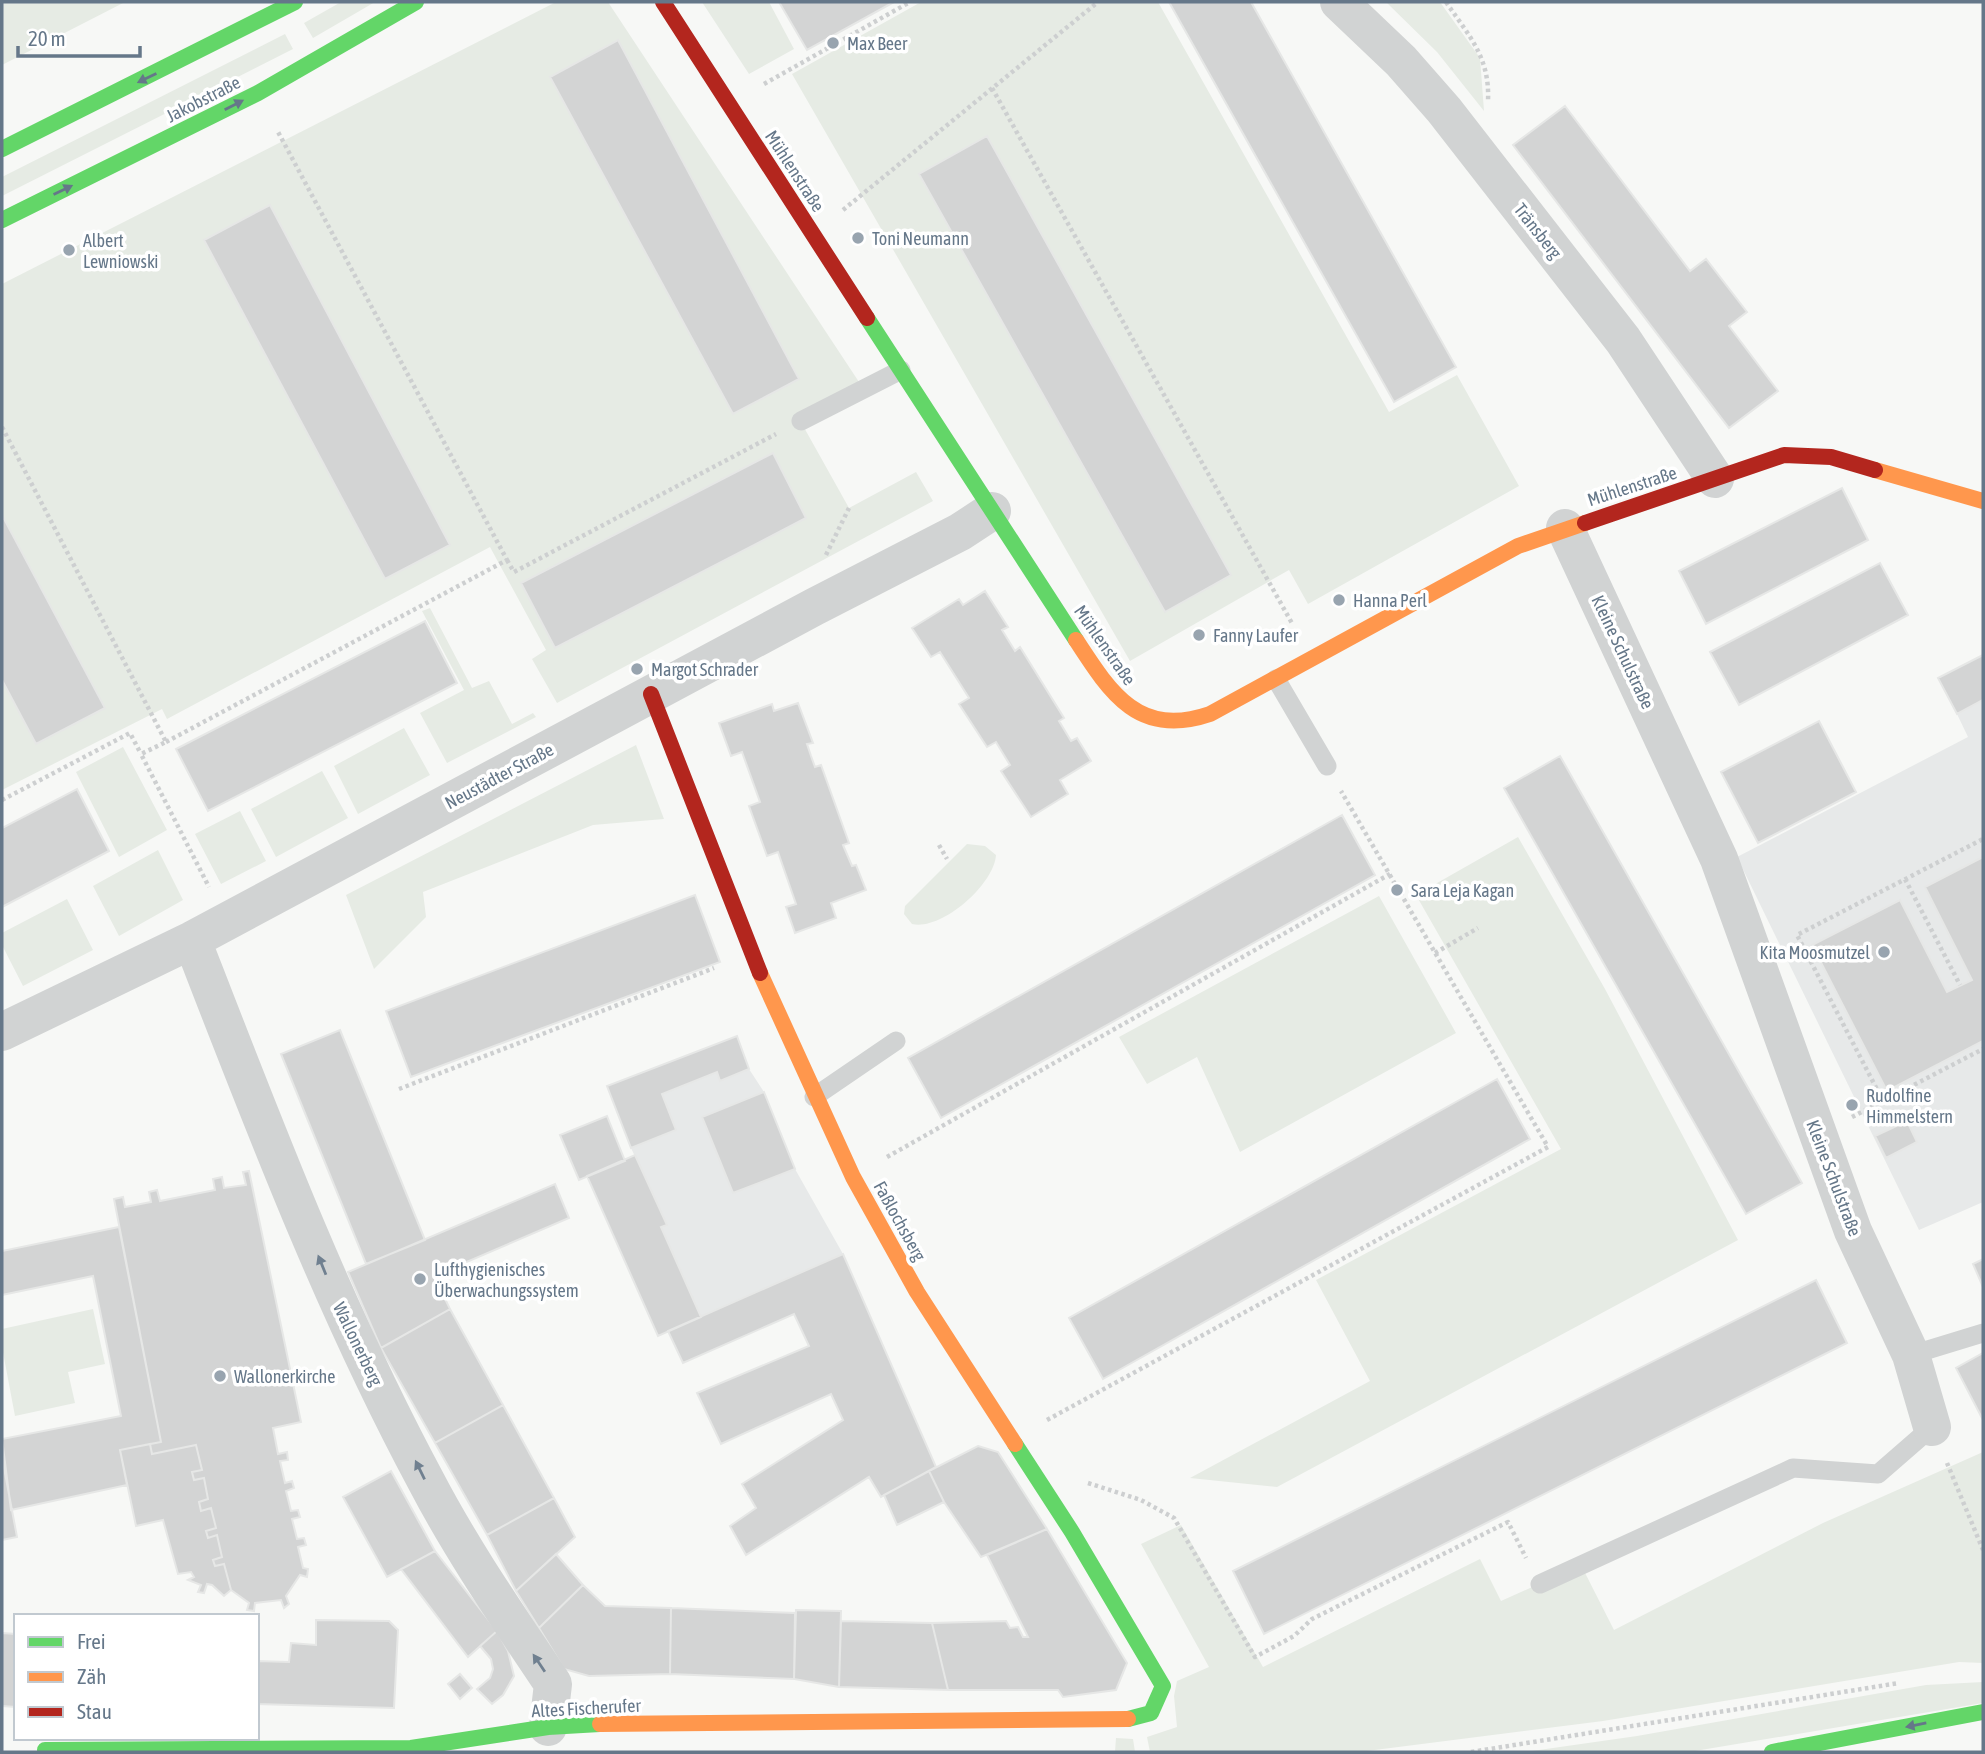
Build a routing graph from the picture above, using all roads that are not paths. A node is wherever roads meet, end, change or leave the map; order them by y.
1 (295, 2) edge
2 (416, 2) edge
3 (663, 2) edge
4 (1339, 2) edge
5 (2, 149) edge
6 (2, 220) edge
7 (901, 370) junction
8 (801, 421) road end
9 (1715, 479) junction
10 (1983, 500) edge
11 (992, 511) junction
12 (1565, 528) junction
13 (1276, 679) junction
14 (651, 694) junction
15 (1327, 766) road end
16 (192, 940) junction
17 (2, 1032) edge
18 (896, 1041) dead end
19 (814, 1097) junction
20 (1983, 1333) edge
21 (1911, 1355) junction
22 (1932, 1427) joint
23 (1540, 1584) road end
24 (1983, 1712) edge
25 (1130, 1719) joint
26 (548, 1727) junction
27 (45, 1750) dead end
28 (1772, 1752) edge

1 -> 5 street
6 -> 2 street, Jakobstraße
3 - 7 street, Mühlenstraße
4 - 9 street, Tränsberg
7 - 8 lane
7 - 11 street, Mühlenstraße
9 - 10 street, Mühlenstraße
9 - 12 street, Mühlenstraße
11 - 13 street, Mühlenstraße
11 - 14 street, Neustädter Straße
12 - 13 street, Mühlenstraße
12 - 21 street, Kleine Schulstraße
13 - 15 lane
14 - 16 street, Neustädter Straße
14 - 19 street, Faßlochsberg
16 - 17 street, Neustädter Straße
26 -> 16 street, Wallonerberg
18 - 19 lane
19 - 25 street, Faßlochsberg
20 - 21 lane
21 - 22 street, Kleine Schulstraße
22 - 23 lane
24 -> 28 street
25 - 26 street, Altes Fischerufer
26 - 27 street, Altes Fischerufer

